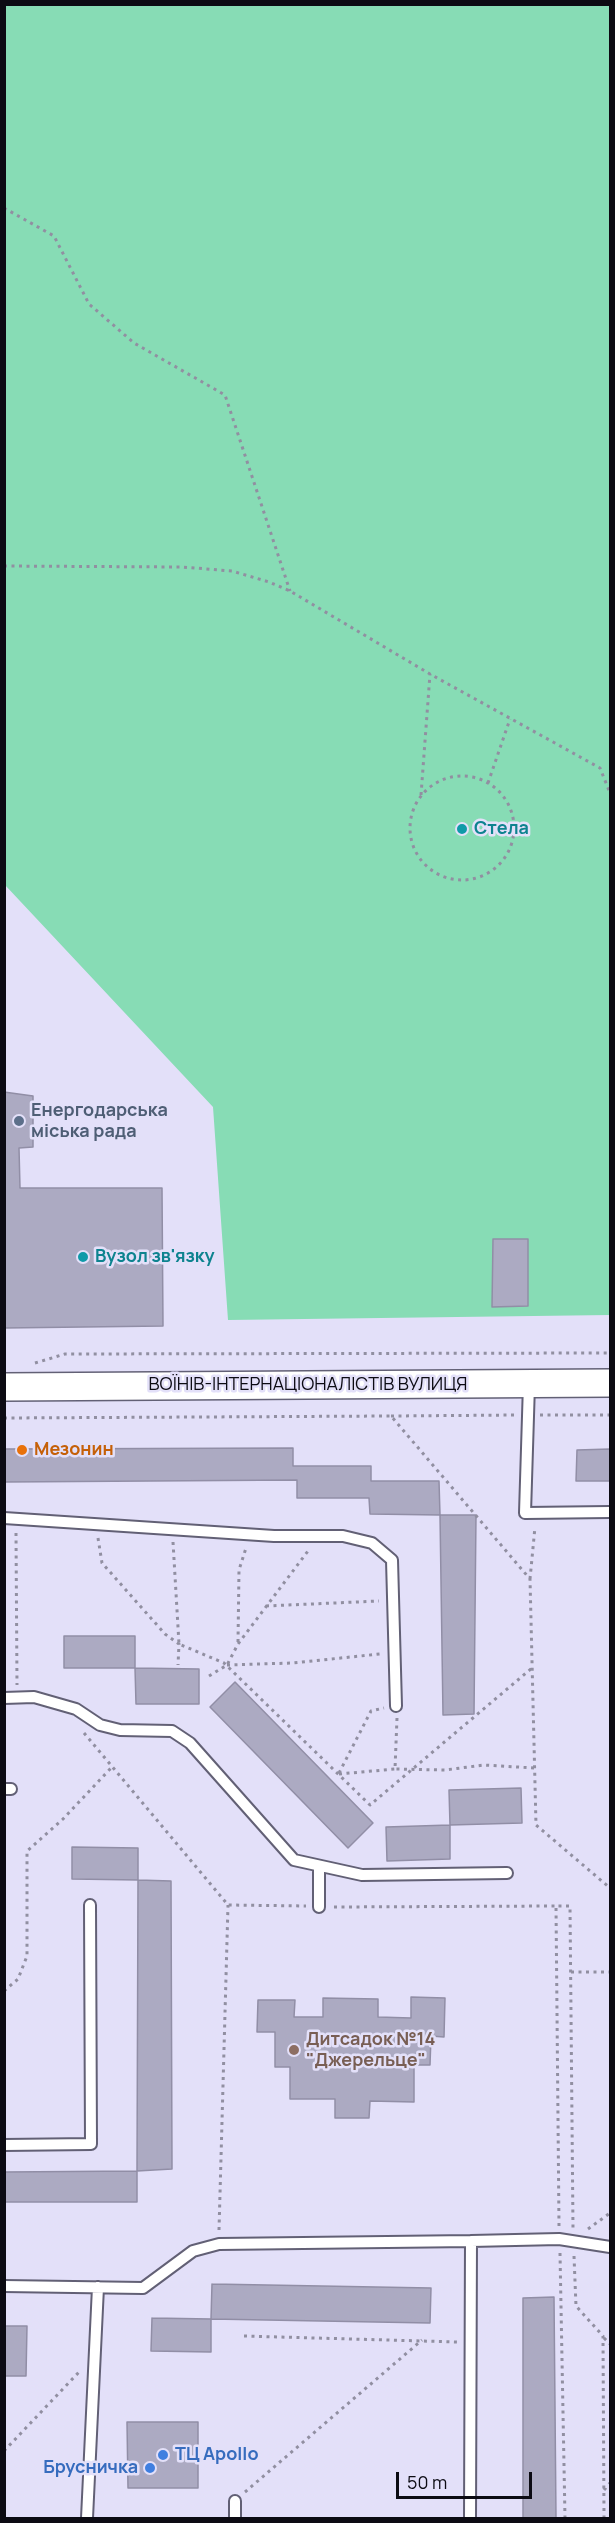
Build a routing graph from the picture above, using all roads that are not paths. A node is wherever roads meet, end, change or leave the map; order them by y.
1 (610, 1383) edge
2 (529, 1384) junction
3 (4, 1387) edge
4 (610, 1512) edge
5 (4, 1518) edge
6 (4, 1698) edge
7 (396, 1706) road end
8 (319, 1866) junction
9 (507, 1873) dead end
10 (90, 1905) dead end
11 (319, 1907) dead end
12 (4, 2145) edge
13 (471, 2241) junction
14 (610, 2247) edge
15 (4, 2286) edge
16 (98, 2288) junction
17 (235, 2500) road end
18 (87, 2518) edge
19 (235, 2518) edge
20 (470, 2518) edge

1 - 2 street, ВОЇНІВ-ІНТЕРНАЦІОНАЛІСТІВ ВУЛИЦЯ
2 - 3 street, ВОЇНІВ-ІНТЕРНАЦІОНАЛІСТІВ ВУЛИЦЯ
2 - 4 lane
5 - 7 lane
6 - 8 lane
8 - 9 lane
8 - 11 lane
10 - 12 lane
13 - 14 lane
13 - 16 lane
13 - 20 lane
15 - 16 lane
16 - 18 lane
17 - 19 lane

